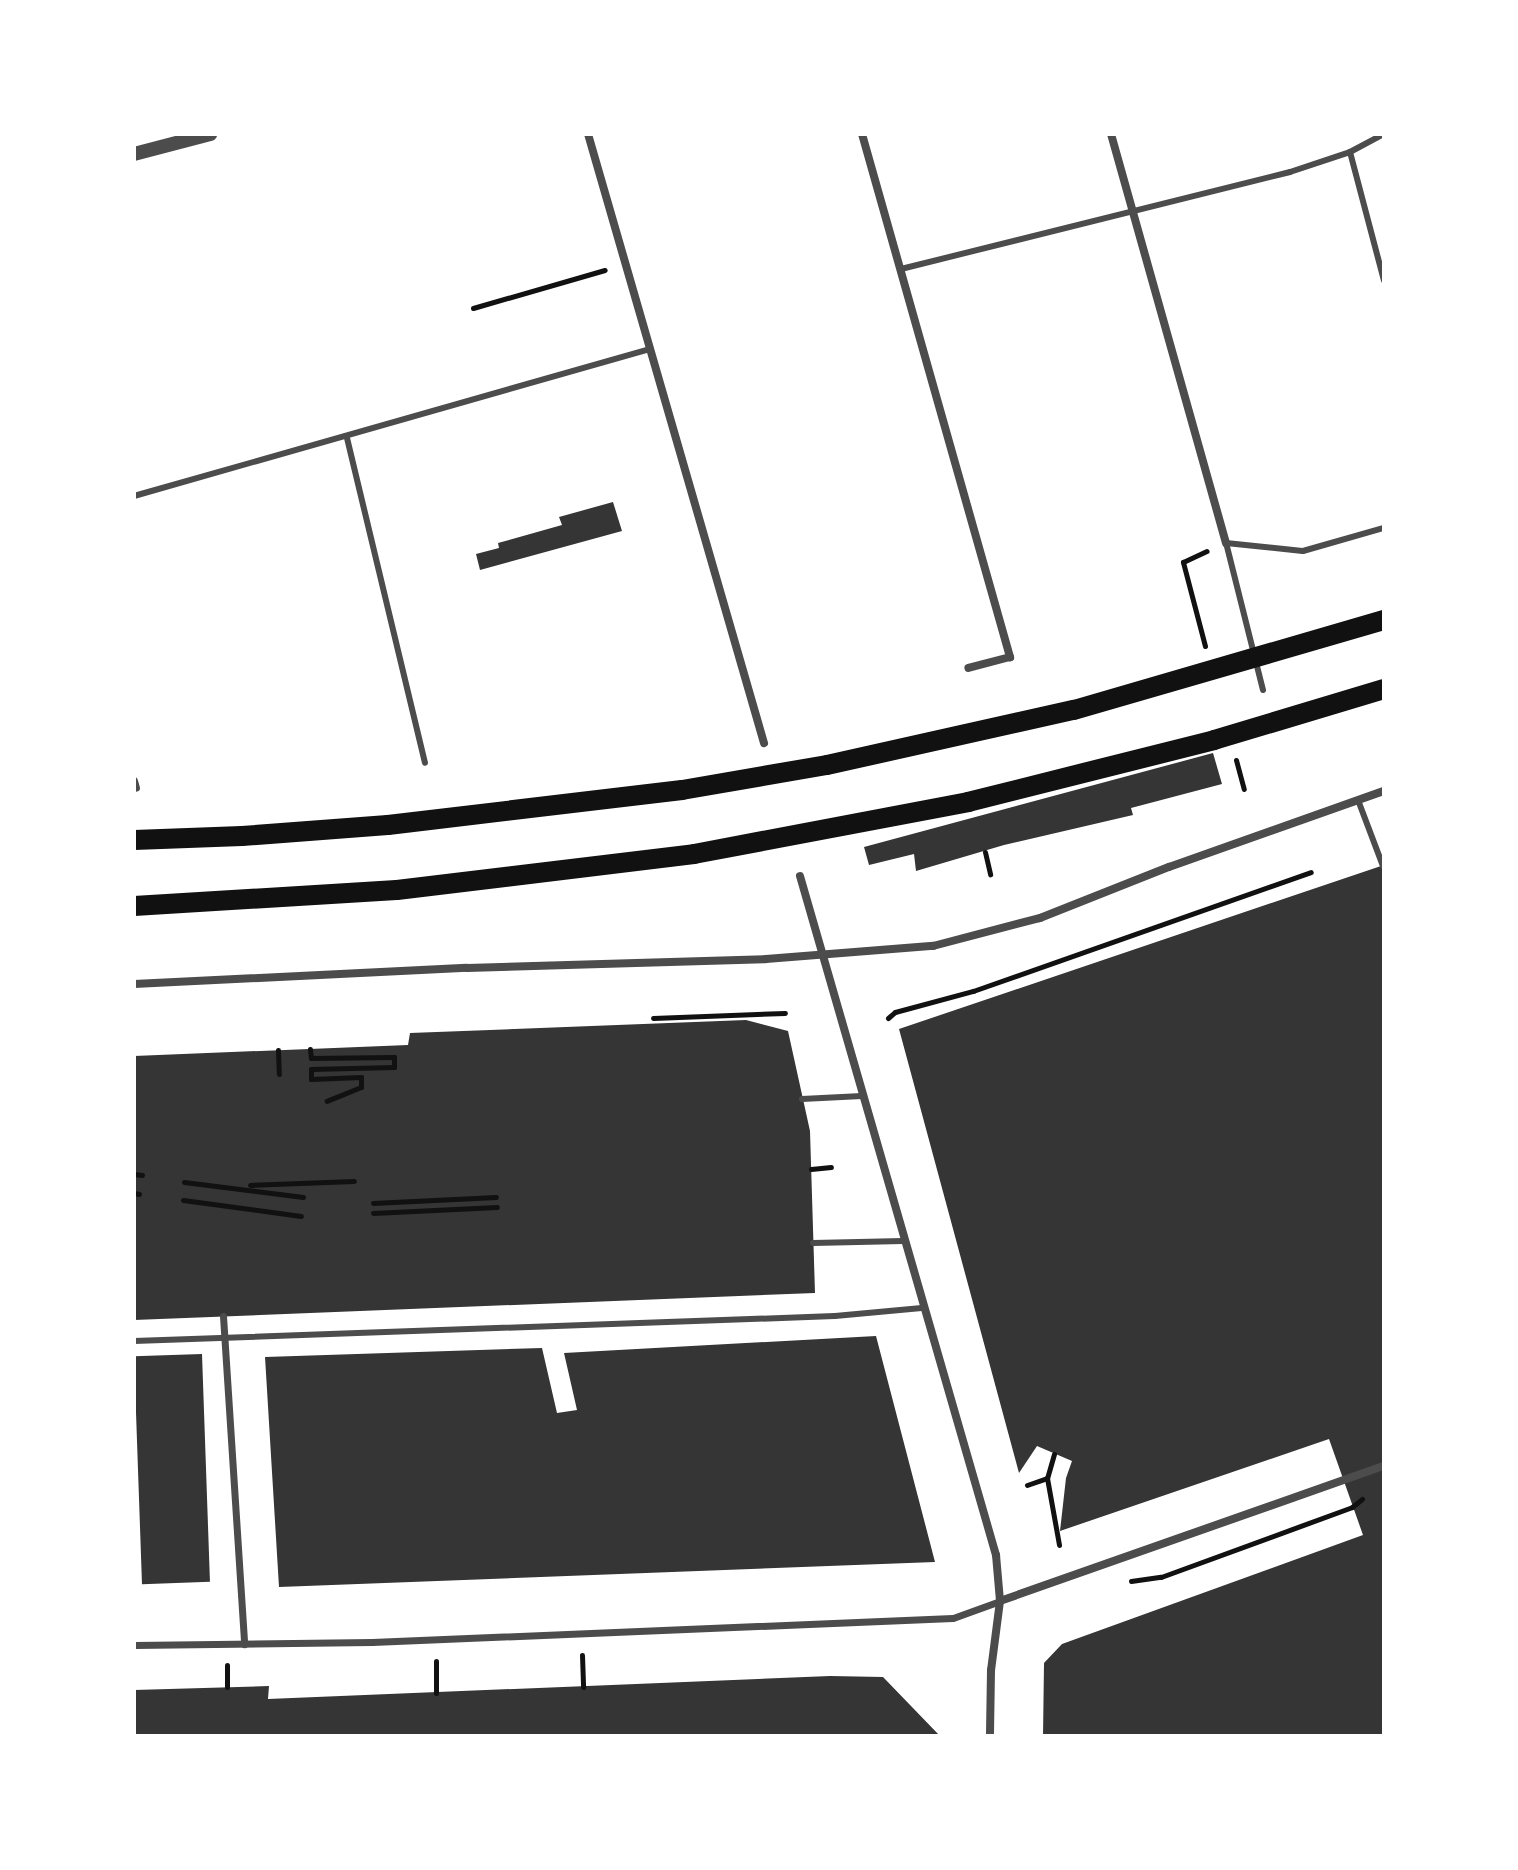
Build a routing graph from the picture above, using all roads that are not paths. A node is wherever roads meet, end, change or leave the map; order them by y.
1 (210, 134) edge
2 (588, 134) edge
3 (862, 134) edge
4 (1111, 134) edge
5 (1384, 134) edge
6 (1350, 152) junction
7 (134, 154) edge
8 (1131, 211) junction
9 (901, 269) junction
10 (1384, 281) edge
11 (650, 349) junction
12 (347, 438) junction
13 (134, 496) edge
14 (1384, 528) edge
15 (1226, 543) junction
16 (1384, 620) edge
17 (968, 668) dead end
18 (1384, 689) edge
19 (1263, 690) dead end
20 (764, 743) dead end
21 (425, 763) dead end
22 (1384, 791) edge
23 (1358, 800) junction
24 (134, 840) edge
25 (1383, 866) edge
26 (800, 876) dead end
27 (134, 906) edge
28 (823, 955) junction
29 (134, 984) edge
30 (862, 1096) junction
31 (802, 1099) dead end
32 (903, 1241) junction
33 (813, 1243) dead end
34 (922, 1308) junction
35 (223, 1316) dead end
36 (134, 1341) edge
37 (1384, 1466) edge
38 (1000, 1601) junction
39 (244, 1644) junction
40 (134, 1645) edge
41 (990, 1736) edge

1 - 7 street
2 - 11 street
3 - 9 street
4 - 8 street
5 - 6 lane
6 - 8 lane
6 - 10 lane
8 - 9 lane
8 - 15 street
9 - 17 street
11 - 12 lane
11 - 20 street
12 - 13 lane
12 - 21 lane
14 - 15 lane
15 - 19 lane
16 - 24 main road
18 - 27 main road
22 - 23 street
23 - 25 lane
23 - 28 street
26 - 28 street
28 - 29 street
28 - 30 street
30 - 31 lane
30 - 32 street
32 - 33 lane
32 - 34 street
34 - 36 lane
34 - 38 street
35 - 39 street
37 - 38 street
38 - 39 street
38 - 41 street
39 - 40 street

